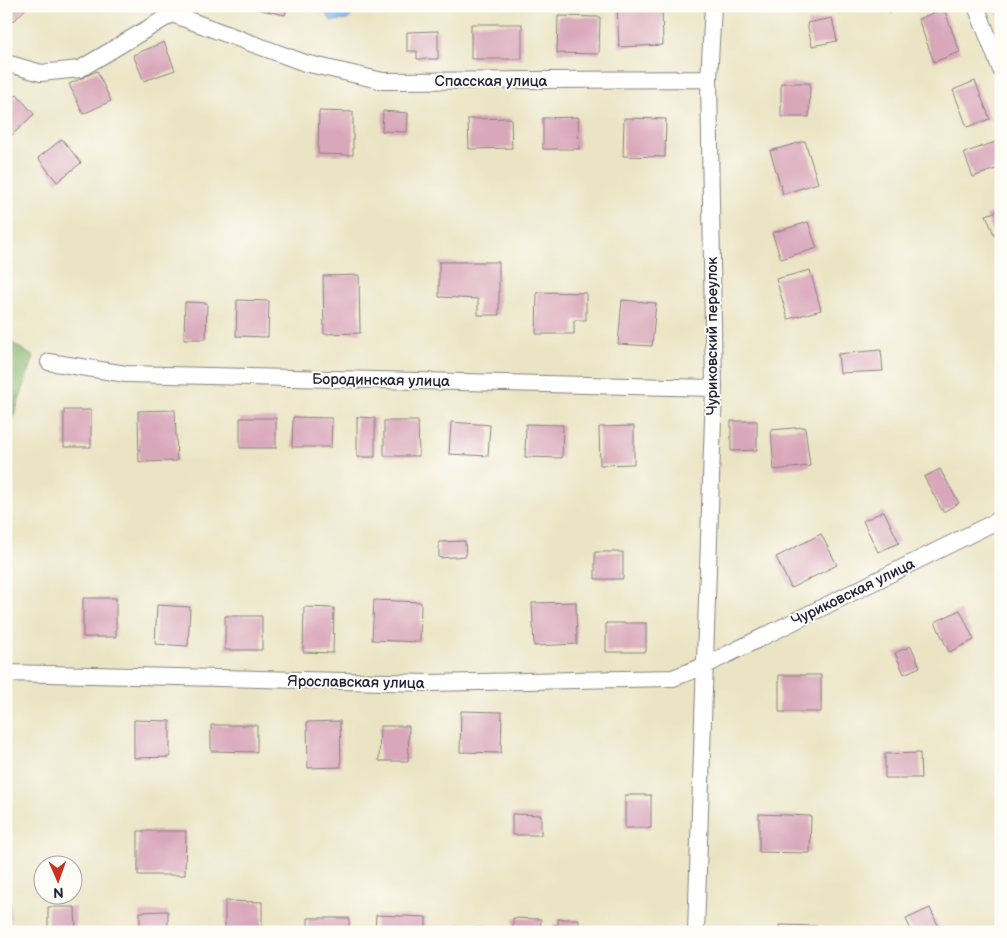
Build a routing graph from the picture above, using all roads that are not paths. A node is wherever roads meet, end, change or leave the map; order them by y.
1 (713, 6) edge
2 (976, 6) edge
3 (175, 10) edge
4 (6, 63) edge
5 (1001, 70) edge
6 (710, 80) junction
7 (49, 362) dead end
8 (714, 388) junction
9 (1001, 519) edge
10 (704, 666) junction
11 (6, 674) edge
12 (696, 932) edge

1 - 6 street, Чуриковский переулок
2 - 5 street
3 - 4 street
3 - 6 street, Спасская улица
6 - 8 street, Чуриковский переулок
7 - 8 street, Бородинская улица
8 - 10 street, Чуриковский переулок
9 - 10 street, Чуриковская улица
10 - 11 street, Ярославская улица
10 - 12 street, Чуриковский переулок

